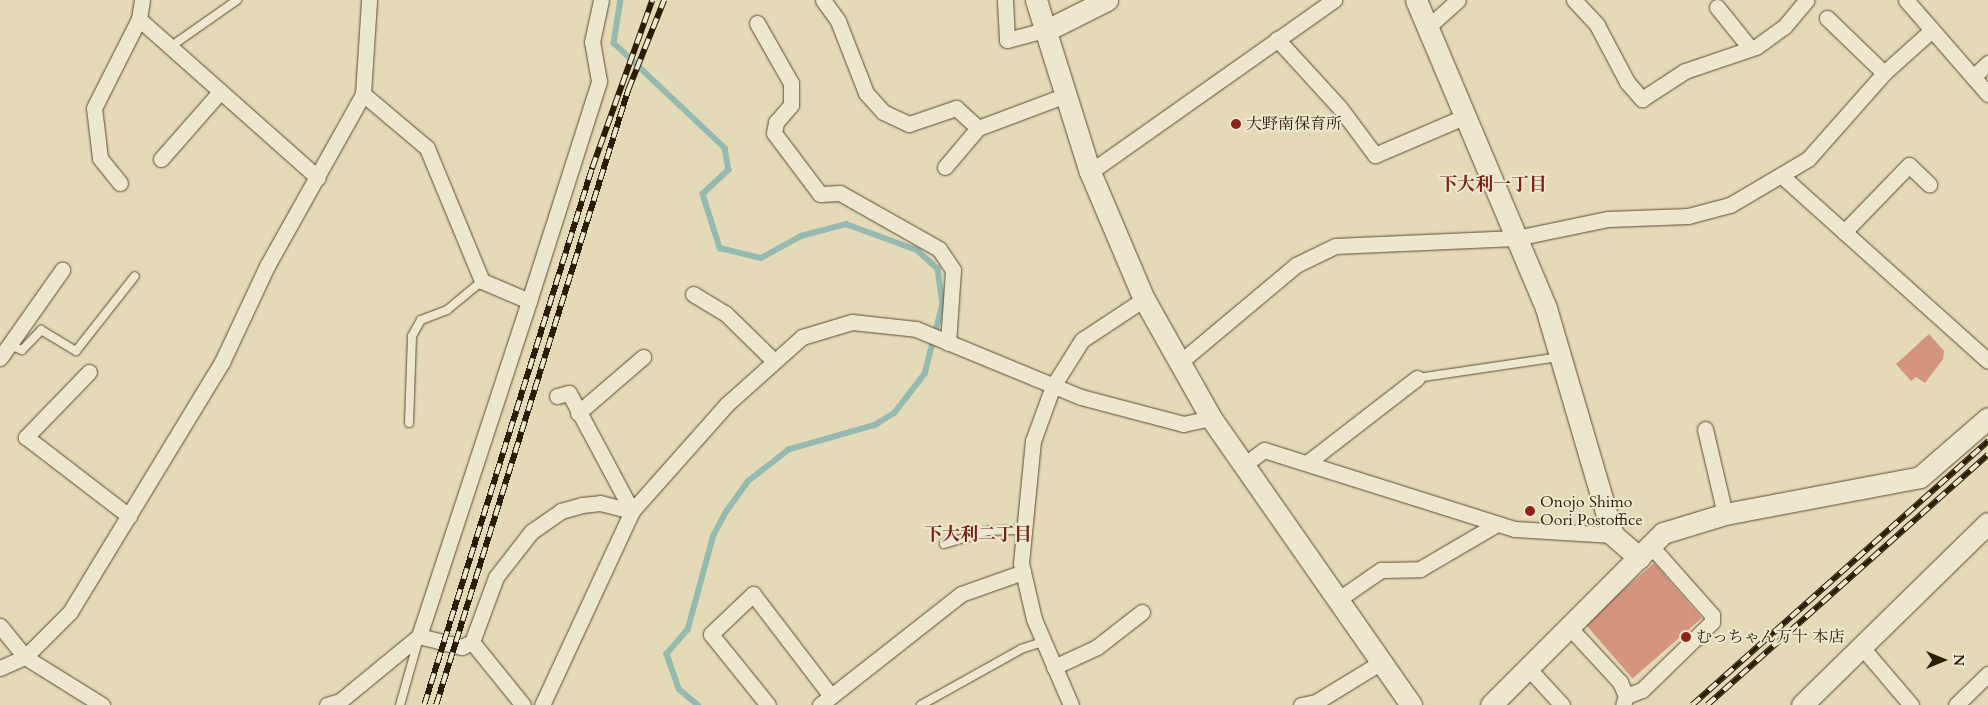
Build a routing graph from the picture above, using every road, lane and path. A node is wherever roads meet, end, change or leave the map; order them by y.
1 (142, 0) edge
2 (237, 0) edge
3 (369, 0) edge
4 (601, 0) edge
5 (823, 0) edge
6 (1005, 0) edge
7 (1036, 0) edge
8 (1334, 0) edge
9 (1416, 0) edge
10 (1458, 0) edge
11 (1574, 0) edge
12 (1807, 0) edge
13 (1906, 0) edge
14 (1101, 2) edge
15 (1717, 7) dead end
16 (1827, 18) dead end
17 (139, 19) junction
18 (757, 23) dead end
19 (1428, 28) junction
20 (1049, 30) junction
21 (1932, 30) junction
22 (1277, 39) junction
23 (170, 47) junction
24 (1750, 48) junction
25 (1988, 63) edge
26 (1884, 73) junction
27 (1973, 77) junction
28 (218, 93) junction
29 (363, 94) junction
30 (1988, 94) edge
31 (1066, 95) junction
32 (1466, 116) junction
33 (978, 128) junction
34 (161, 159) dead end
35 (944, 167) dead end
36 (1090, 172) junction
37 (1783, 176) junction
38 (318, 178) junction
39 (120, 183) dead end
40 (1929, 184) dead end
41 (1844, 232) junction
42 (1516, 238) junction
43 (62, 270) dead end
44 (135, 276) dead end
45 (482, 282) junction
46 (693, 294) dead end
47 (1144, 299) junction
48 (529, 301) junction
49 (7, 341) edge
50 (948, 343) junction
51 (642, 357) dead end
52 (1561, 357) junction
53 (0, 358) edge
54 (773, 360) junction
55 (1988, 361) edge
56 (1179, 363) junction
57 (89, 372) dead end
58 (1417, 378) joint
59 (1053, 386) junction
60 (557, 396) dead end
61 (578, 413) junction
62 (1212, 418) junction
63 (1988, 418) edge
64 (409, 423) dead end
65 (1705, 429) dead end
66 (1307, 463) junction
67 (1244, 465) junction
68 (632, 511) junction
69 (1725, 514) junction
70 (129, 516) junction
71 (1988, 523) edge
72 (1497, 524) junction
73 (1023, 530) junction
74 (1613, 535) junction
75 (944, 544) dead end
76 (1645, 552) junction
77 (1023, 572) junction
78 (1336, 601) junction
79 (1142, 612) dead end
80 (0, 626) edge
81 (1570, 628) junction
82 (420, 636) junction
83 (472, 642) junction
84 (1043, 642) junction
85 (1860, 645) junction
86 (25, 657) junction
87 (1380, 663) junction
88 (1054, 667) junction
89 (0, 668) edge
90 (1529, 669) junction
91 (1988, 674) edge
92 (1624, 700) edge
93 (825, 701) edge
94 (102, 705) edge
95 (327, 705) edge
96 (400, 705) edge
97 (523, 705) edge
98 (542, 705) edge
99 (768, 705) edge
100 (921, 705) edge
101 (1071, 705) edge
102 (1301, 705) edge
103 (1412, 705) edge
104 (1491, 705) edge
105 (1562, 705) edge
106 (1802, 705) edge
107 (1911, 705) edge
108 (1956, 705) edge

1 - 17 street
2 - 23 lane
3 - 29 street
4 - 48 street
5 - 33 street
6 - 20 street
7 - 20 street
8 - 22 street
9 - 19 street
10 - 19 street
11 - 24 street
12 - 24 street
13 - 21 street
14 - 20 street
15 - 24 street
16 - 26 street
17 - 23 street
17 - 39 street
18 - 50 street
19 - 32 street
20 - 31 street
21 - 26 street
21 - 27 street
22 - 32 street
22 - 36 street
23 - 28 street
25 - 27 street
26 - 37 street
27 - 30 street
28 - 34 street
28 - 38 street
29 - 38 street
29 - 45 street
31 - 33 street
31 - 36 street
32 - 42 street
33 - 35 street
36 - 47 street
37 - 41 street
37 - 42 street
38 - 70 street
40 - 41 street
41 - 55 street
42 - 52 street
42 - 56 street
43 - 49 street
44 - 49 lane
45 - 48 street
45 - 64 lane
46 - 54 street
47 - 56 street
47 - 59 street
48 - 82 street
49 - 53 street
50 - 54 street
50 - 59 street
51 - 61 street
52 - 58 lane
52 - 74 street
54 - 68 street
56 - 62 street
57 - 70 street
58 - 66 street
59 - 62 street
59 - 73 street
60 - 61 street
61 - 68 street
62 - 67 street
63 - 69 street
65 - 69 street
66 - 67 street
66 - 72 street
67 - 78 street
68 - 83 street
68 - 98 street
69 - 76 street
70 - 86 street
71 - 85 street
72 - 74 street
72 - 78 street
73 - 75 lane
73 - 77 street
74 - 76 street
76 - 81 street
76 - 92 street
77 - 84 street
77 - 93 street
78 - 87 street
79 - 88 street
80 - 86 street
81 - 90 street
81 - 92 street
82 - 83 street
82 - 95 street
82 - 96 lane
83 - 97 street
84 - 88 street
84 - 100 lane
85 - 106 street
85 - 107 street
86 - 89 street
86 - 94 street
87 - 102 street
87 - 103 street
88 - 101 street
90 - 104 street
90 - 105 street
91 - 108 street
93 - 99 street

